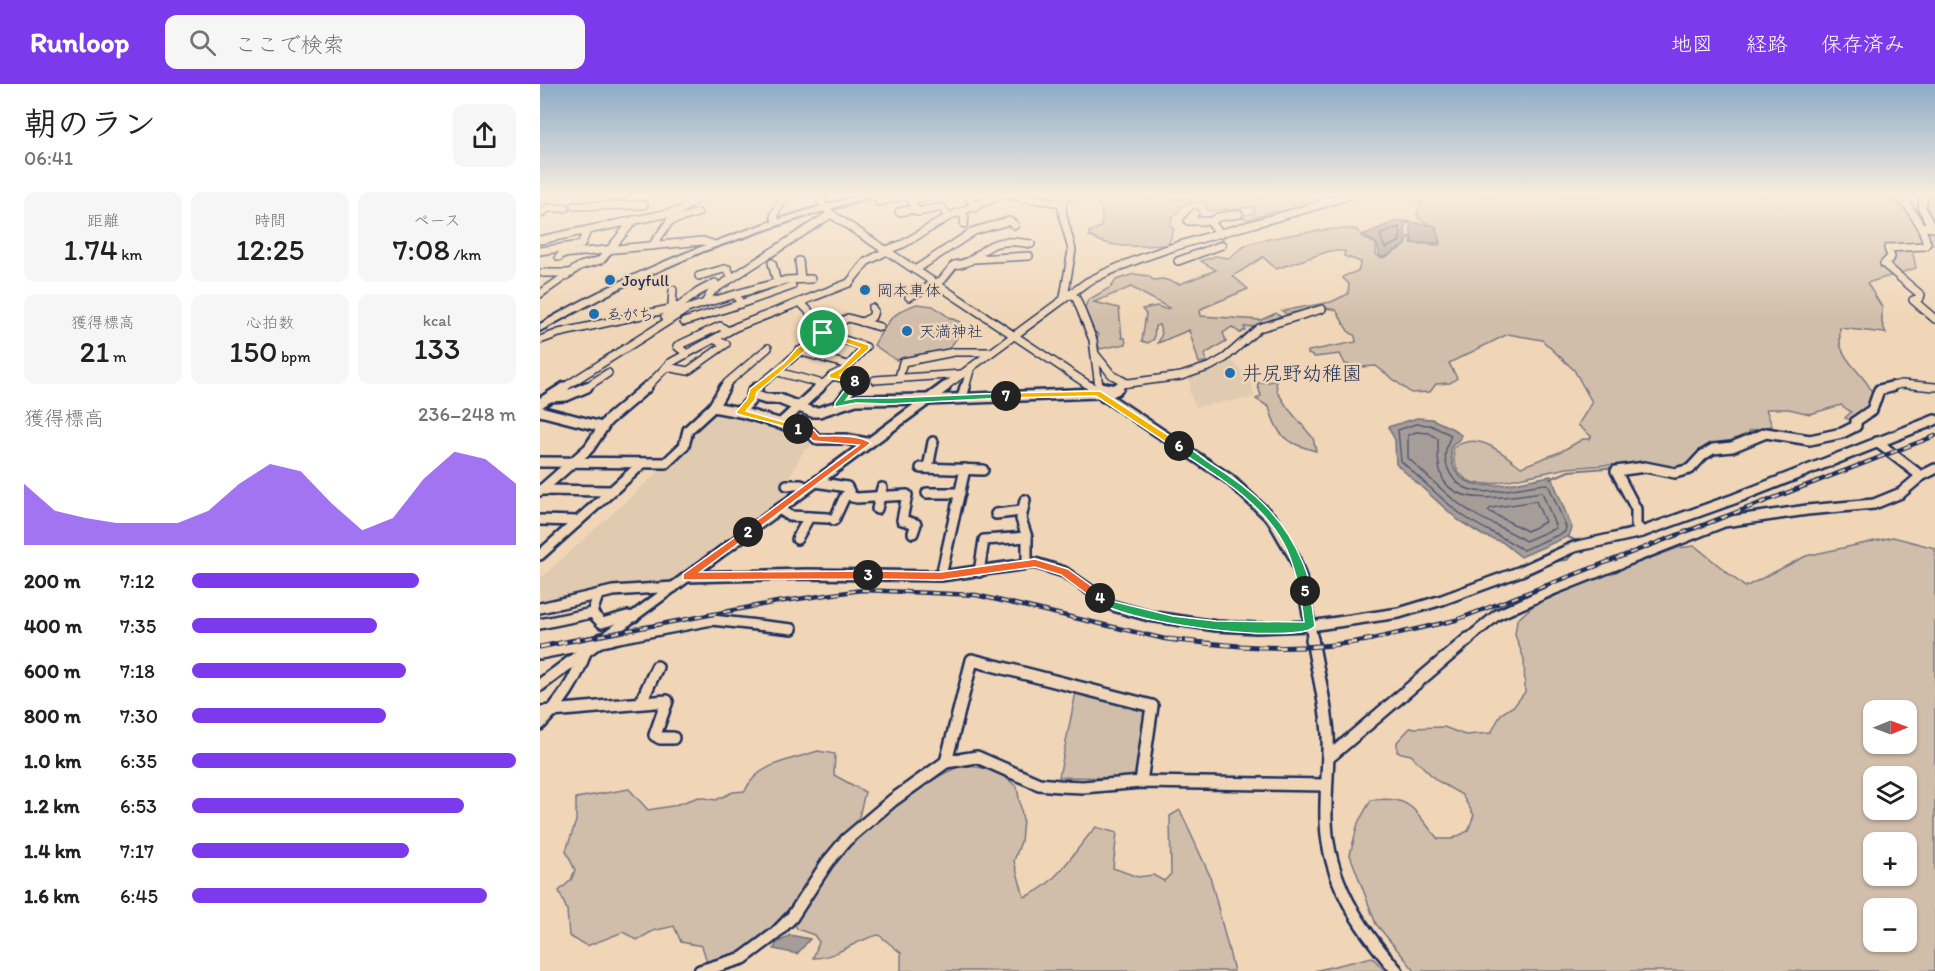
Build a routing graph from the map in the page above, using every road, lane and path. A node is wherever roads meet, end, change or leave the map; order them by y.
1 (559, 236) edge
2 (585, 236) edge
3 (621, 236) edge
4 (659, 236) edge
5 (733, 236) edge
6 (791, 236) edge
7 (865, 236) edge
8 (916, 236) edge
9 (966, 236) edge
10 (1069, 236) edge
11 (1212, 236) edge
12 (1925, 236) edge
13 (540, 240) edge
14 (712, 244) junction
15 (1031, 244) dead end
16 (1184, 244) junction
17 (1222, 245) dead end
18 (652, 246) junction
19 (610, 250) junction
20 (886, 251) junction
21 (545, 252) edge
22 (1196, 255) junction
23 (1029, 256) dead end
24 (559, 257) dead end
25 (974, 259) junction
26 (799, 261) dead end
27 (1178, 261) dead end
28 (772, 263) dead end
29 (915, 270) junction
30 (736, 272) junction
31 (543, 273) dead end
32 (571, 273) junction
33 (699, 276) dead end
34 (801, 279) junction
35 (811, 279) dead end
36 (777, 283) junction
37 (936, 284) junction
38 (792, 286) dead end
39 (673, 290) dead end
40 (540, 294) edge
41 (737, 295) junction
42 (1067, 296) junction
43 (909, 297) dead end
44 (800, 302) junction
45 (705, 303) junction
46 (740, 304) junction
47 (683, 306) junction
48 (872, 308) dead end
49 (1322, 309) dead end
50 (1935, 319) edge
51 (684, 322) dead end
52 (862, 322) junction
53 (880, 327) dead end
54 (540, 328) edge
55 (728, 332) junction
56 (823, 332) junction
57 (1013, 335) junction
58 (540, 340) edge
59 (714, 340) junction
60 (768, 348) dead end
61 (798, 351) junction
62 (991, 352) junction
63 (687, 354) junction
64 (1096, 355) junction
65 (848, 365) junction
66 (666, 367) junction
67 (971, 367) junction
68 (689, 370) junction
69 (778, 372) junction
70 (608, 373) dead end
71 (700, 374) dead end
72 (962, 374) junction
73 (832, 376) junction
74 (899, 378) junction
75 (875, 380) dead end
76 (1912, 380) dead end
77 (1935, 380) edge
78 (1127, 383) junction
79 (823, 384) junction
80 (1935, 387) edge
81 (1116, 390) junction
82 (753, 395) junction
83 (1101, 395) junction
84 (550, 397) junction
85 (540, 398) edge
86 (962, 398) junction
87 (927, 399) junction
88 (540, 403) edge
89 (801, 405) junction
90 (838, 405) junction
91 (713, 407) junction
92 (540, 411) edge
93 (740, 412) junction
94 (1935, 420) edge
95 (780, 424) junction
96 (602, 427) junction
97 (933, 442) dead end
98 (1876, 442) junction
99 (867, 443) junction
100 (570, 462) junction
101 (541, 463) edge
102 (643, 463) junction
103 (965, 469) junction
104 (1935, 469) edge
105 (982, 470) dead end
106 (1921, 476) junction
107 (816, 482) junction
108 (787, 485) dead end
109 (807, 488) junction
110 (540, 490) edge
111 (611, 491) junction
112 (880, 492) junction
113 (927, 493) dead end
114 (960, 493) junction
115 (849, 494) junction
116 (1025, 500) dead end
117 (779, 509) junction
118 (877, 509) dead end
119 (1021, 511) junction
120 (996, 514) dead end
121 (809, 517) junction
122 (540, 520) edge
123 (578, 521) junction
124 (1638, 528) junction
125 (913, 533) dead end
126 (1027, 537) junction
127 (797, 539) dead end
128 (541, 553) edge
129 (1027, 563) junction
130 (979, 572) junction
131 (941, 576) junction
132 (680, 582) junction
133 (598, 595) junction
134 (540, 608) edge
135 (592, 613) junction
136 (634, 617) junction
137 (540, 624) edge
138 (1310, 626) junction
139 (792, 629) dead end
140 (598, 642) junction
141 (585, 652) junction
142 (540, 653) edge
143 (657, 667) dead end
144 (540, 685) edge
145 (641, 702) junction
146 (546, 712) edge
147 (540, 724) edge
148 (674, 738) dead end
149 (1328, 758) junction
150 (946, 762) junction
151 (1141, 782) junction
152 (1326, 785) junction
153 (700, 971) edge
154 (1397, 971) edge

1 - 13 street
2 - 21 street
3 - 19 street
4 - 18 street
5 - 14 highway
6 - 30 street
7 - 20 street
8 - 20 street
9 - 29 street
10 - 42 street
11 - 16 street
12 - 50 street
14 - 18 street
14 - 54 highway
15 - 25 street
16 - 22 street
16 - 42 street
17 - 22 street
18 - 19 street
19 - 24 street
19 - 32 street
20 - 29 street
20 - 44 street
22 - 27 street
23 - 25 street
25 - 37 street
26 - 34 street
28 - 36 street
29 - 37 street
30 - 33 street
30 - 45 street
30 - 47 street
31 - 32 street
32 - 40 street
34 - 35 street
34 - 36 street
36 - 41 street
37 - 43 street
37 - 57 street
38 - 46 street
39 - 47 street
41 - 45 street
41 - 46 street
42 - 57 street
42 - 64 street
44 - 55 street
44 - 56 street
45 - 47 street
46 - 51 street
47 - 58 street
47 - 84 street
47 - 85 street
48 - 52 street
49 - 78 street
52 - 53 street
52 - 56 street
55 - 59 street
55 - 63 street
56 - 61 street
56 - 65 street
57 - 62 street
57 - 83 street
59 - 63 street
59 - 68 street
60 - 91 street
61 - 65 street
61 - 69 street
62 - 67 street
62 - 74 street
63 - 66 street
64 - 78 street
64 - 81 street
65 - 73 street
66 - 68 street
66 - 96 street
67 - 72 street
67 - 86 street
68 - 71 street
69 - 79 street
69 - 82 street
70 - 84 street
72 - 74 street
72 - 87 street
73 - 79 street
73 - 90 street
74 - 75 street
76 - 77 street
78 - 81 street
79 - 89 street
80 - 124 street
81 - 83 street
82 - 89 street
82 - 93 street
83 - 86 street
83 - 138 street
84 - 88 street
86 - 87 street
87 - 90 street
87 - 99 street
89 - 90 street
89 - 95 street
91 - 93 street
91 - 102 street
92 - 96 street
93 - 95 street
94 - 98 street
95 - 99 street
96 - 100 street
97 - 103 street
98 - 106 street
98 - 124 street
99 - 107 street
100 - 101 street
100 - 102 street
100 - 110 street
102 - 111 street
103 - 105 street
103 - 114 street
104 - 106 street
106 - 149 street
107 - 109 street
107 - 115 street
108 - 109 street
109 - 117 street
110 - 111 street
111 - 123 street
112 - 115 street
112 - 118 street
112 - 125 street
113 - 114 street
114 - 131 street
115 - 121 street
116 - 119 street
117 - 121 street
117 - 132 street
119 - 120 street
119 - 126 street
121 - 127 street
122 - 123 street
123 - 128 street
124 - 138 street
126 - 129 street
126 - 130 street
129 - 130 street
129 - 138 street
130 - 131 street
131 - 132 street
132 - 133 street
132 - 136 street
133 - 134 street
133 - 135 street
135 - 136 street
135 - 137 street
136 - 140 street
138 - 149 street
139 - 140 street
140 - 141 street
140 - 142 street
141 - 144 street
141 - 146 street
143 - 145 street
145 - 146 street
145 - 148 street
146 - 147 street
149 - 152 street
150 - 151 street
150 - 151 street
150 - 153 street
151 - 152 street
152 - 154 street

